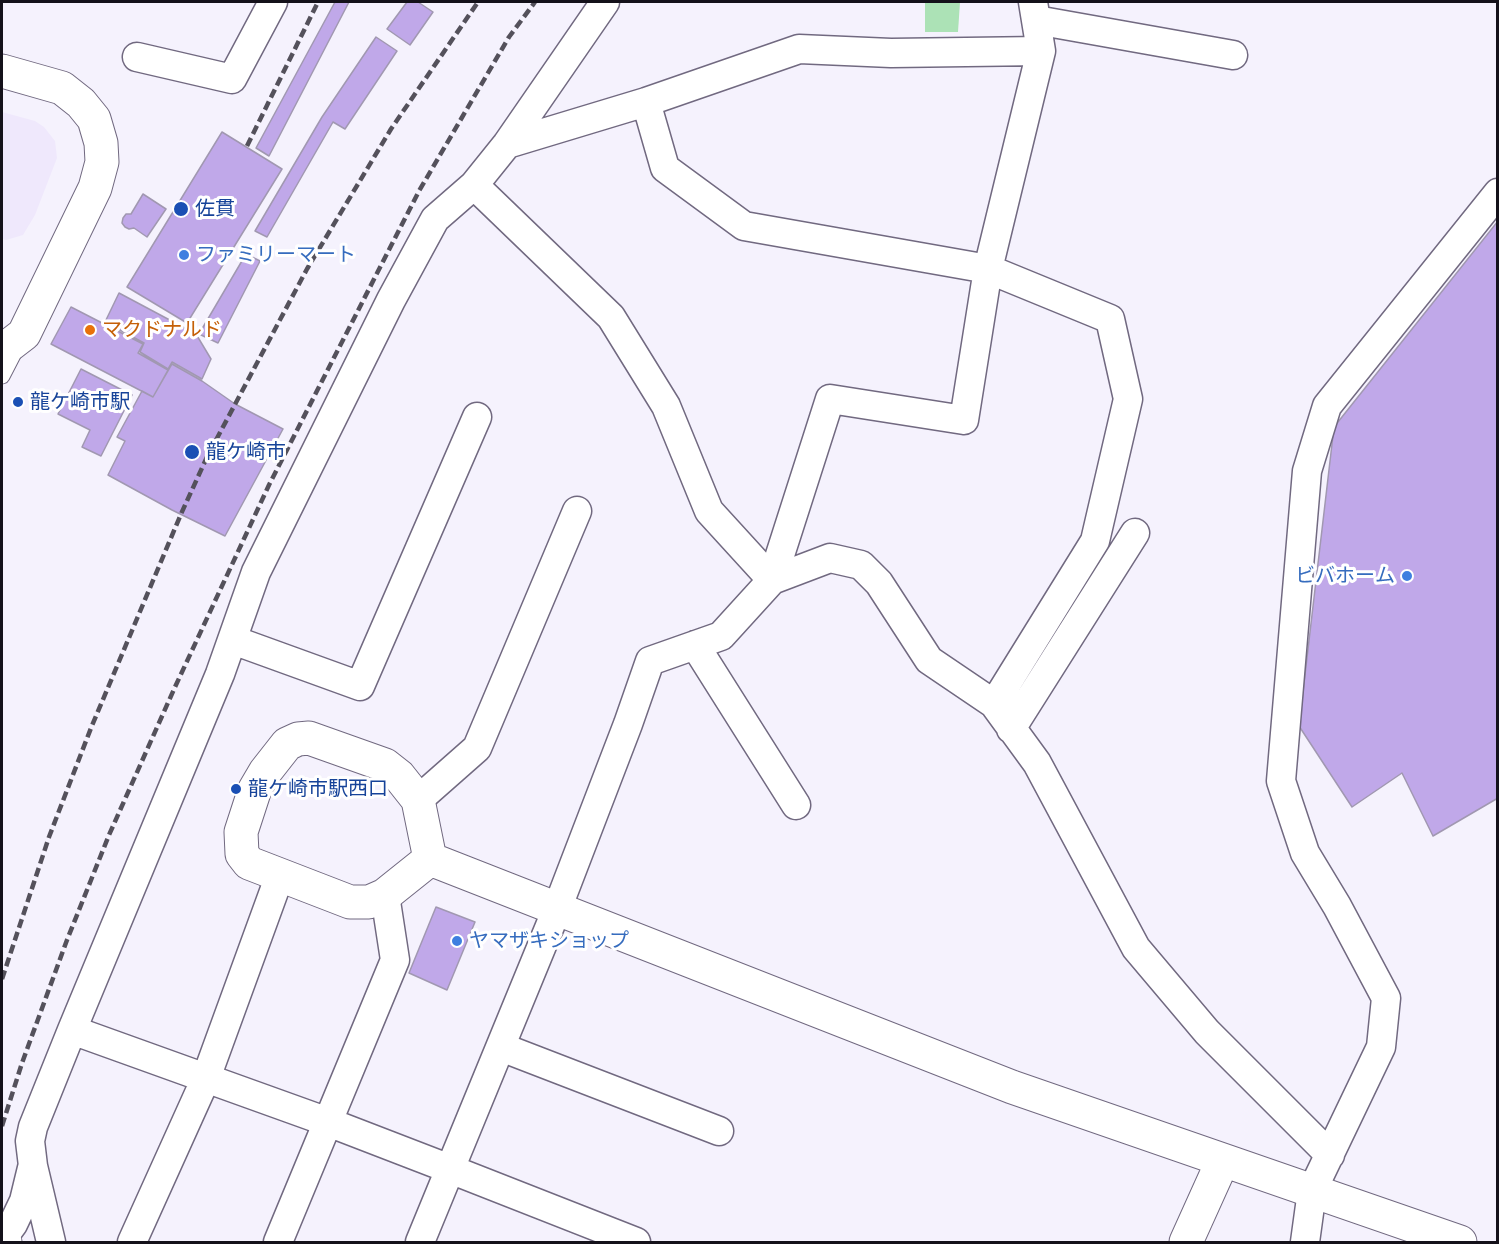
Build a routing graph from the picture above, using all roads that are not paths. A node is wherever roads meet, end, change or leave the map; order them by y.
1 (273, 2) edge
2 (605, 2) edge
3 (1035, 11) edge
4 (1041, 51) junction
5 (1233, 55) dead end
6 (138, 57) dead end
7 (2, 71) edge
8 (646, 102) junction
9 (507, 144) junction
10 (474, 185) junction
11 (1497, 193) edge
12 (988, 269) junction
13 (13, 341) edge
14 (2, 376) edge
15 (477, 417) dead end
16 (577, 511) dead end
17 (1135, 533) dead end
18 (772, 580) junction
19 (233, 640) junction
20 (695, 645) junction
21 (993, 704) junction
22 (1011, 729) junction
23 (418, 800) junction
24 (795, 805) dead end
25 (430, 859) junction
26 (280, 875) junction
27 (385, 895) junction
28 (557, 909) junction
29 (72, 1030) junction
30 (501, 1047) junction
31 (206, 1078) junction
32 (328, 1122) junction
33 (719, 1131) dead end
34 (1330, 1155) junction
35 (1223, 1160) junction
36 (33, 1166) junction
37 (450, 1169) junction
38 (1312, 1191) junction
39 (3, 1241) edge
40 (51, 1242) edge
41 (132, 1242) edge
42 (278, 1242) edge
43 (420, 1242) edge
44 (636, 1242) edge
45 (1186, 1242) edge
46 (1305, 1242) edge
47 (1460, 1242) edge

1 - 6 street
2 - 9 street
3 - 4 street
3 - 5 street
4 - 8 street
4 - 12 street
7 - 13 street
8 - 9 street
8 - 12 street
9 - 10 street
10 - 18 street
10 - 19 street
11 - 34 street
12 - 18 street
12 - 21 street
13 - 14 lane
15 - 19 street
16 - 23 street
17 - 22 street
18 - 20 street
18 - 21 street
19 - 29 street
20 - 24 street
20 - 28 street
21 - 22 street
22 - 34 street
23 - 25 street
23 - 26 street
25 - 27 street
25 - 28 street
26 - 27 street
26 - 31 street
27 - 32 street
28 - 30 street
28 - 35 street
29 - 31 street
29 - 36 street
30 - 33 street
30 - 37 street
31 - 32 street
31 - 41 street
32 - 37 street
32 - 42 street
34 - 38 street
35 - 38 street
35 - 45 street
36 - 39 street
36 - 40 street
37 - 43 street
37 - 44 street
38 - 46 street
38 - 47 street

